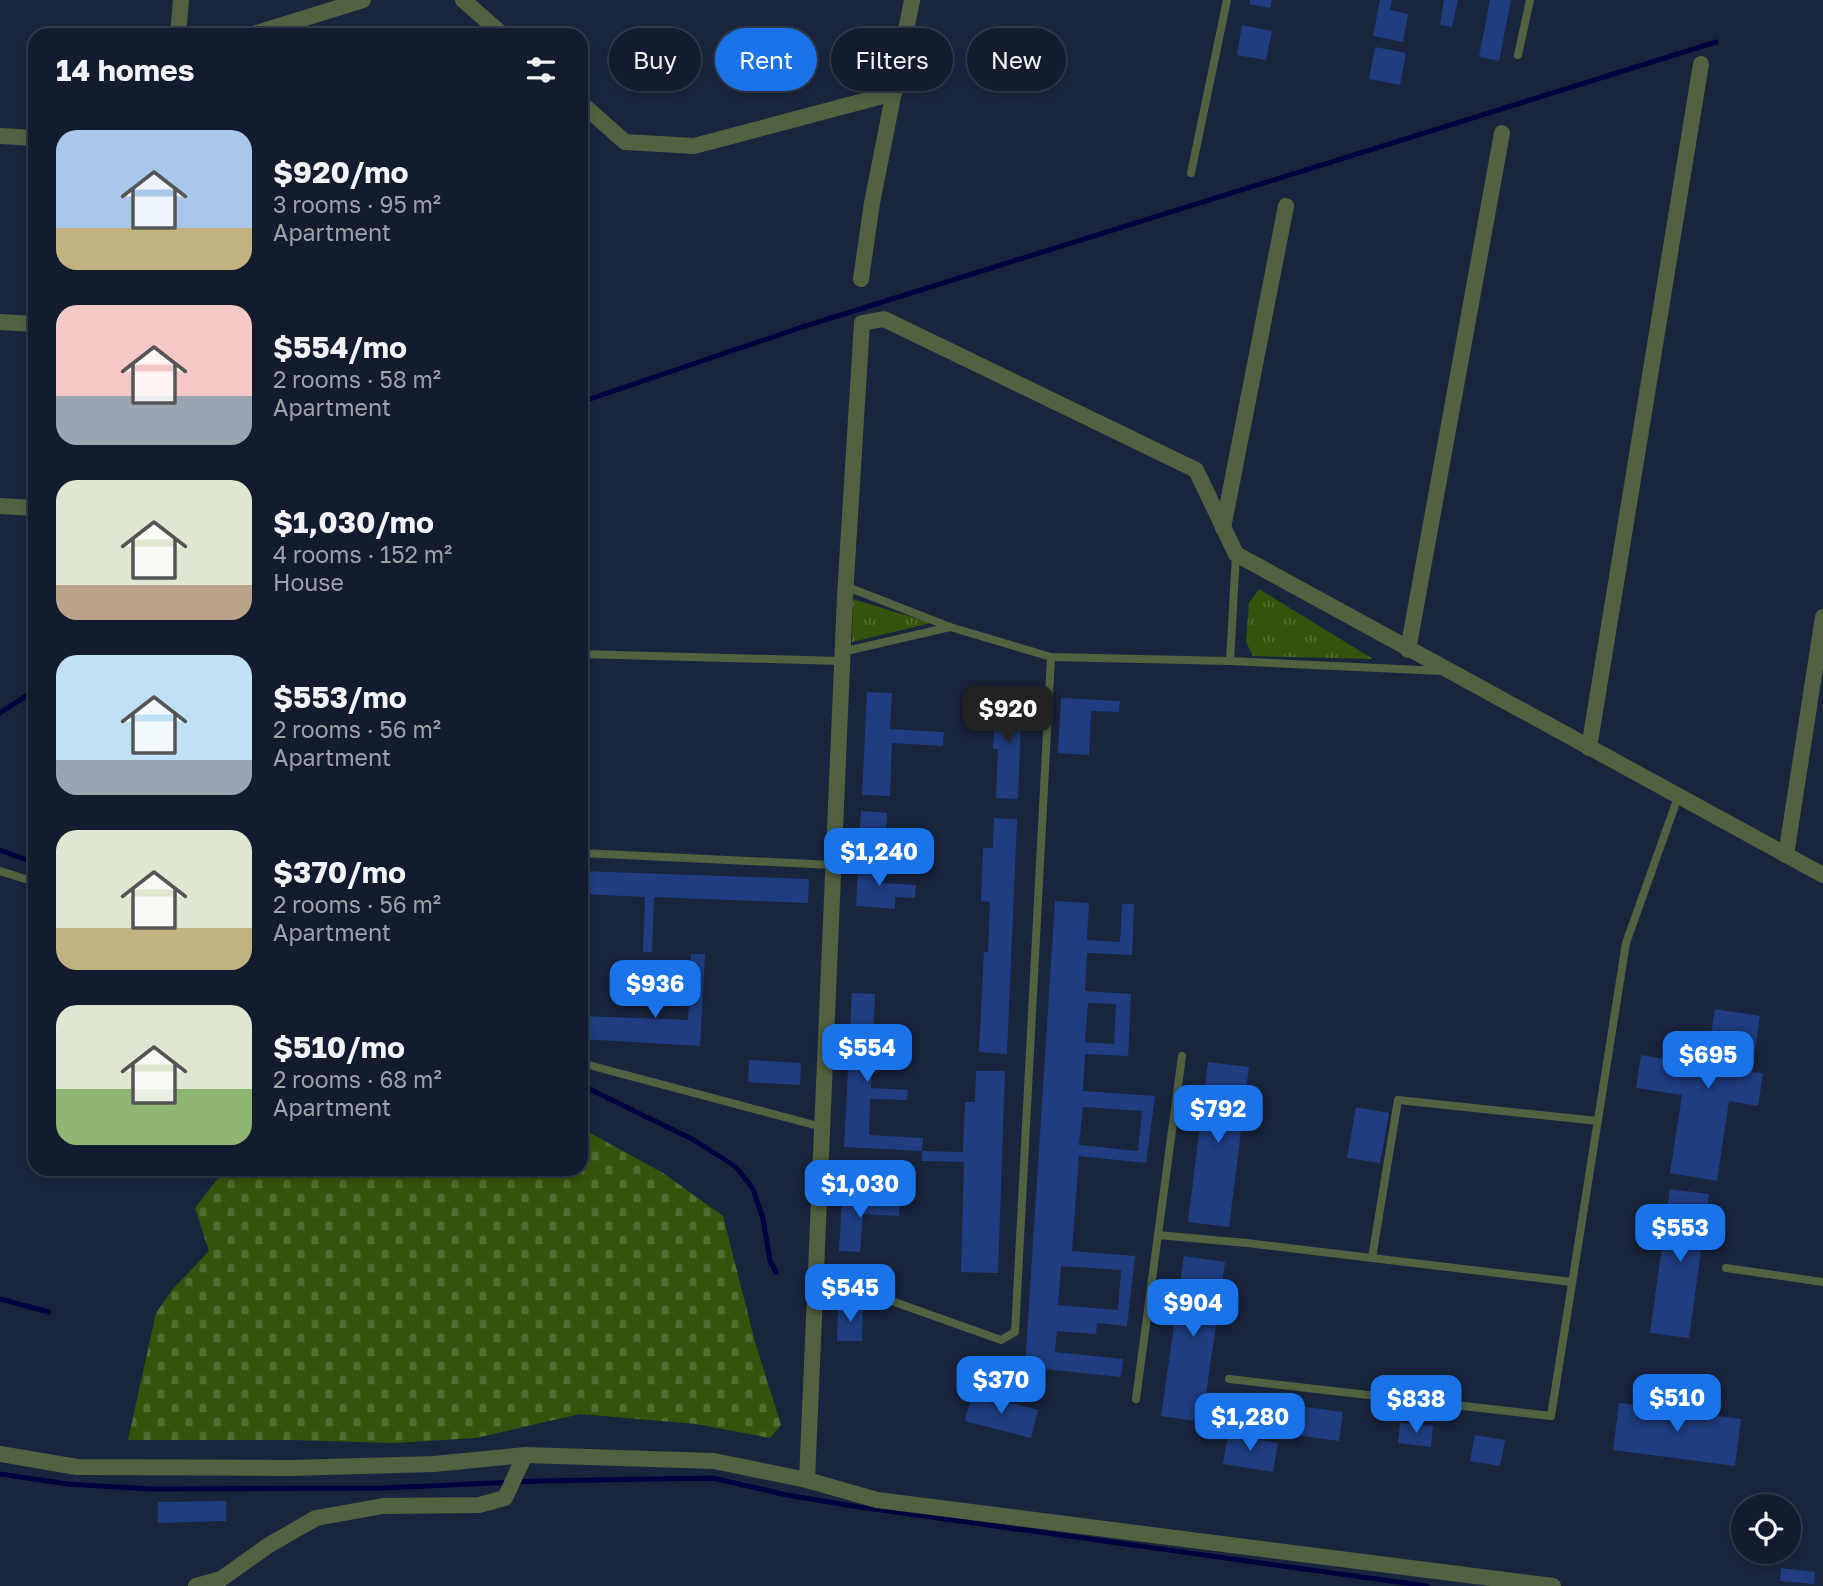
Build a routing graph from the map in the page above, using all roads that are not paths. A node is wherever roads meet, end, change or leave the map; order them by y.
1 (181, 0) edge
2 (363, 0) edge
3 (463, 0) edge
4 (912, 0) edge
5 (1227, 0) edge
6 (1530, 0) edge
7 (179, 28) edge
8 (273, 28) edge
9 (495, 28) edge
10 (1518, 55) dead end
11 (1701, 64) dead end
12 (894, 93) junction
13 (588, 109) edge
14 (1502, 133) dead end
15 (0, 136) edge
16 (28, 138) edge
17 (1191, 173) dead end
18 (1286, 206) dead end
19 (861, 279) dead end
20 (0, 323) edge
21 (28, 324) edge
22 (0, 506) edge
23 (28, 508) edge
24 (1223, 528) junction
25 (1236, 554) junction
26 (845, 586) junction
27 (1823, 617) edge
28 (950, 626) junction
29 (1408, 650) junction
30 (588, 654) edge
31 (842, 657) junction
32 (1051, 657) junction
33 (1230, 661) junction
34 (1448, 672) junction
35 (1588, 748) junction
36 (1678, 797) junction
37 (588, 853) edge
38 (1786, 855) junction
39 (833, 865) junction
40 (0, 871) edge
41 (1823, 875) edge
42 (28, 880) edge
43 (1182, 1056) dead end
44 (588, 1065) edge
45 (1598, 1121) junction
46 (822, 1128) junction
47 (1158, 1235) junction
48 (1373, 1258) junction
49 (1726, 1268) dead end
50 (816, 1274) junction
51 (1572, 1282) junction
52 (1823, 1282) edge
53 (1229, 1379) dead end
54 (1136, 1399) dead end
55 (0, 1454) edge
56 (525, 1455) junction
57 (807, 1480) junction
58 (222, 1583) edge
59 (195, 1586) edge
60 (1553, 1586) edge

1 - 7 street
2 - 8 street
3 - 9 street
4 - 12 street
5 - 17 lane
6 - 10 lane
11 - 35 street
12 - 13 street
12 - 19 street
14 - 29 street
15 - 16 street
18 - 24 street
20 - 21 street
22 - 23 street
24 - 25 street
24 - 26 street
25 - 29 street
25 - 33 lane
26 - 28 lane
26 - 31 street
27 - 38 street
28 - 31 lane
28 - 32 lane
29 - 34 street
30 - 31 lane
31 - 39 street
32 - 33 lane
32 - 50 lane
33 - 34 lane
34 - 35 street
35 - 36 street
36 - 38 street
36 - 45 lane
37 - 39 lane
38 - 41 street
39 - 46 street
40 - 42 lane
43 - 47 lane
44 - 46 lane
45 - 48 lane
45 - 51 lane
46 - 50 street
47 - 48 lane
47 - 54 lane
48 - 51 lane
49 - 52 lane
50 - 57 street
51 - 53 lane
55 - 56 street
56 - 57 street
56 - 58 street
57 - 60 street
58 - 59 street

